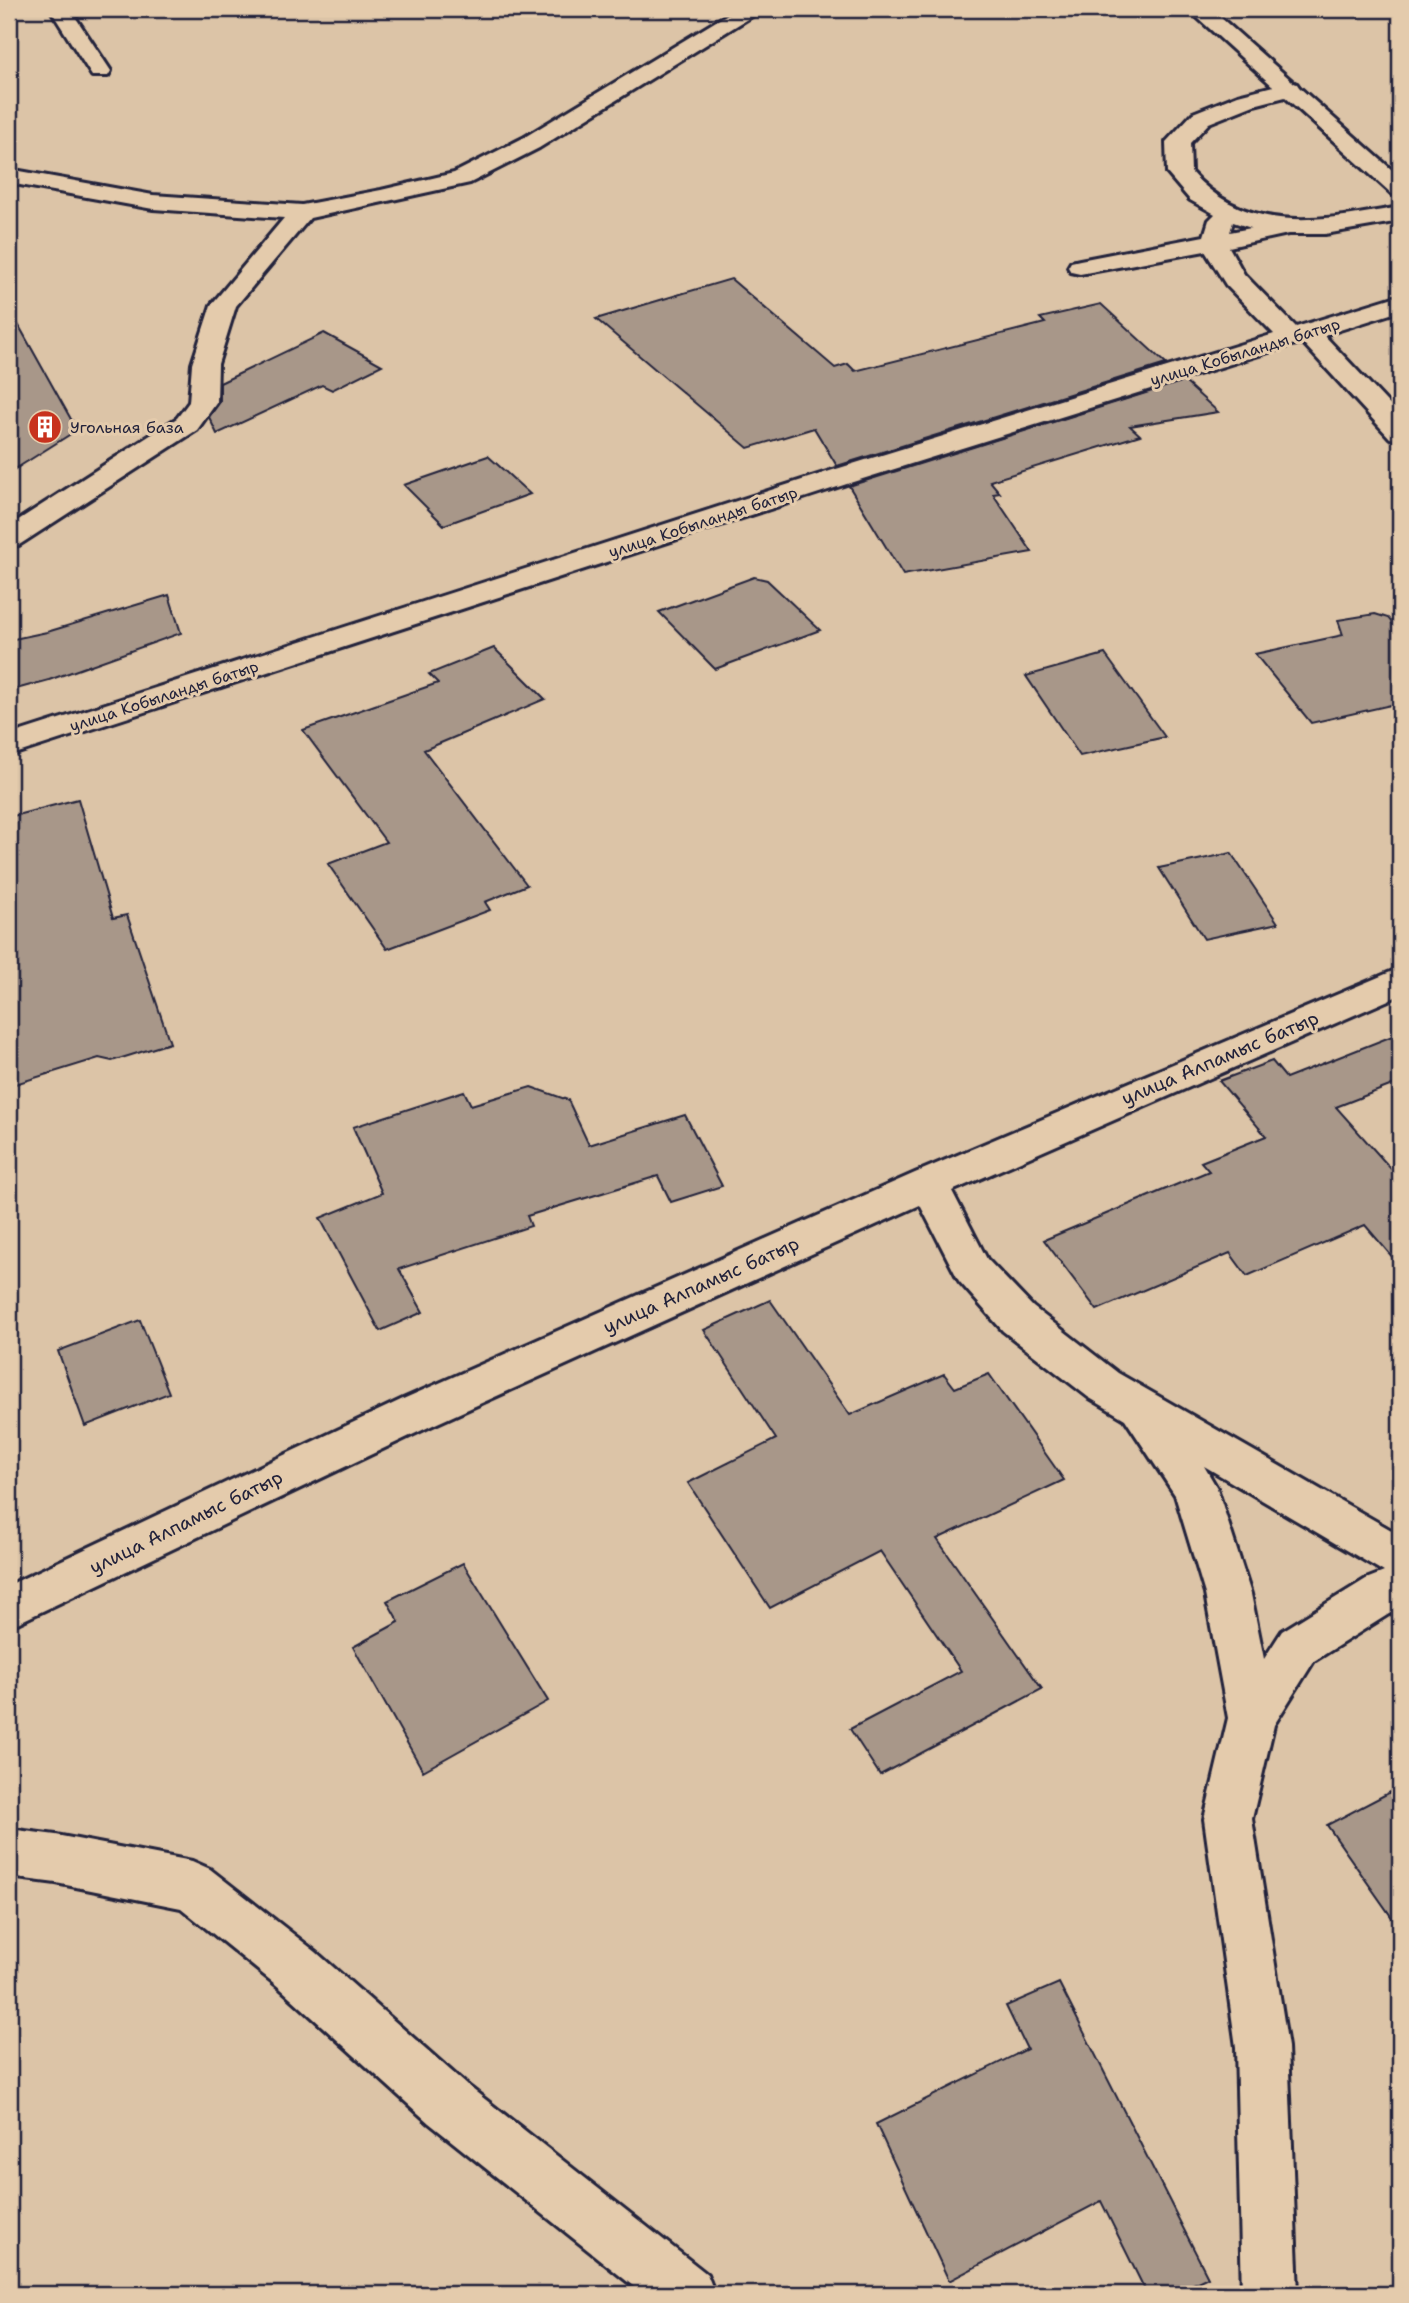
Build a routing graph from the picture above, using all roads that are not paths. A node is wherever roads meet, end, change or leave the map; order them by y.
1 (60, 9) edge
2 (751, 9) edge
3 (1199, 9) edge
4 (100, 71) dead end
5 (1289, 89) junction
6 (9, 176) edge
7 (1400, 190) edge
8 (1205, 200) junction
9 (302, 212) junction
10 (1400, 214) edge
11 (1287, 229) junction
12 (1215, 242) junction
13 (1080, 267) dead end
14 (1400, 303) edge
15 (1301, 336) junction
16 (1400, 432) edge
17 (9, 539) edge
18 (9, 746) edge
19 (1400, 981) edge
20 (929, 1184) junction
21 (1136, 1404) junction
22 (1400, 1558) edge
23 (1400, 1587) edge
24 (9, 1607) edge
25 (1252, 1718) junction
26 (9, 1853) edge
27 (687, 2294) edge
28 (1270, 2294) edge

1 - 4 street
2 - 9 street
3 - 5 street
5 - 7 street
5 - 8 street
6 - 9 street
8 - 11 street
8 - 12 street
9 - 17 street
10 - 11 street
11 - 12 street
12 - 13 street
12 - 15 street
14 - 15 street, улица Кобыланды батыр
15 - 16 street
15 - 18 street, улица Кобыланды батыр
19 - 20 street, улица Алпамыс батыр
20 - 21 street
20 - 24 street, улица Алпамыс батыр
21 - 22 street
21 - 25 street
23 - 25 street
25 - 28 street
26 - 27 street

